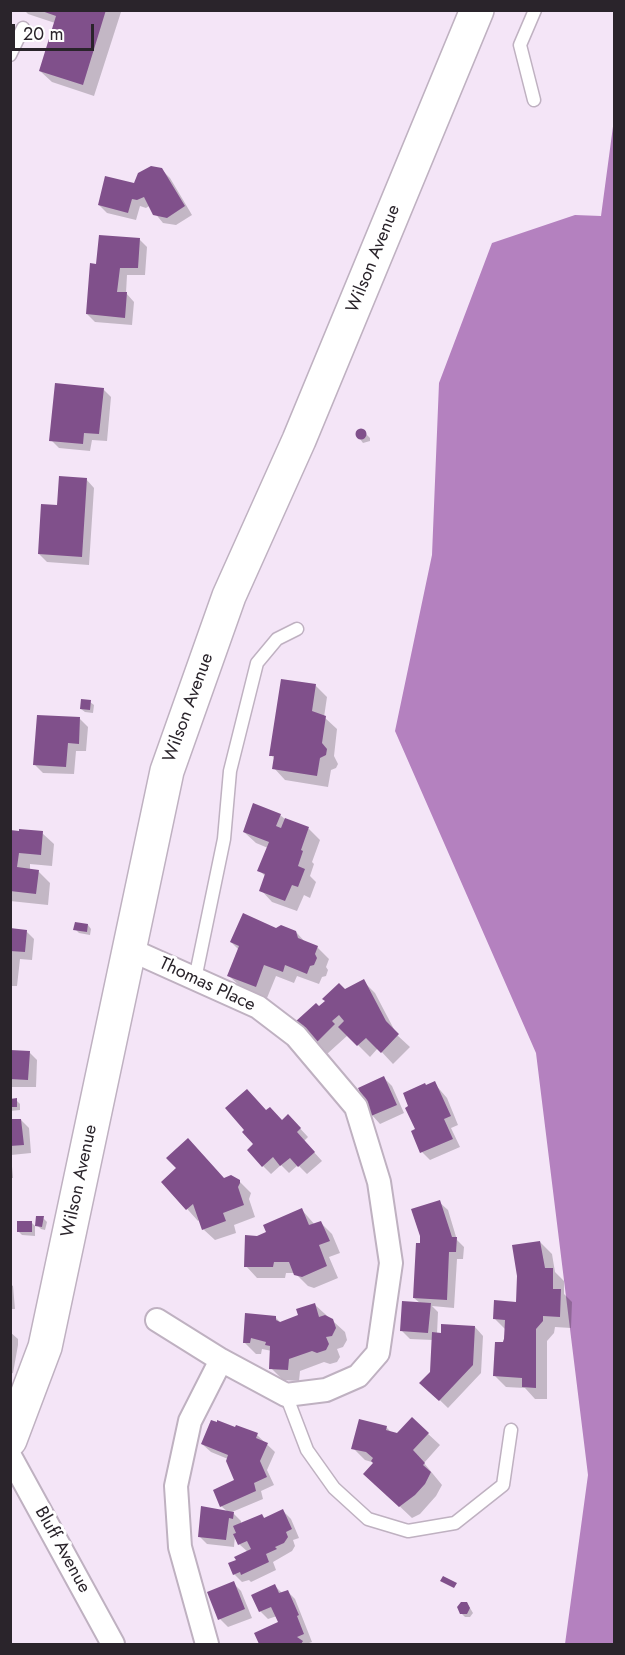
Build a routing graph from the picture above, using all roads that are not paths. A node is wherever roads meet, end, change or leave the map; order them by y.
1 (477, 10) edge
2 (535, 10) edge
3 (23, 28) dead end
4 (10, 55) edge
5 (534, 100) dead end
6 (297, 629) dead end
7 (129, 949) junction
8 (195, 979) junction
9 (157, 1320) dead end
10 (221, 1360) junction
11 (285, 1395) junction
12 (511, 1430) dead end
13 (10, 1440) edge
14 (10, 1456) edge
15 (113, 1644) edge
16 (207, 1644) edge

1 - 7 main road, Wilson Avenue
2 - 5 lane
3 - 4 lane
6 - 8 lane
7 - 8 street, Thomas Place
7 - 13 main road, Wilson Avenue
8 - 11 street, Thomas Place
9 - 10 street
10 - 11 street
10 - 16 street
11 - 12 lane
14 - 15 street, Bluff Avenue

